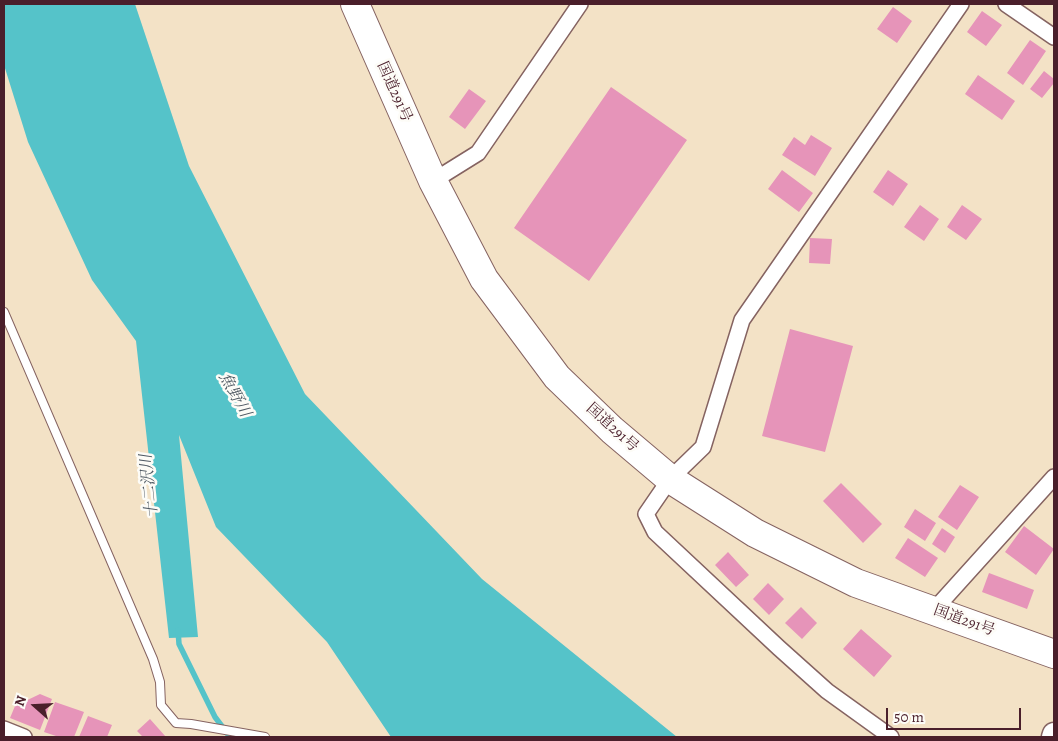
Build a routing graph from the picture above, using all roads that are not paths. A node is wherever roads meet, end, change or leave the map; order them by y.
1 (355, 4) edge
2 (580, 4) edge
3 (961, 4) edge
4 (1006, 4) edge
5 (1054, 37) edge
6 (433, 181) junction
7 (4, 312) edge
8 (1054, 477) edge
9 (670, 479) junction
10 (934, 610) junction
11 (1054, 654) edge
12 (4, 729) edge
13 (1054, 734) edge
14 (24, 737) edge
15 (264, 737) edge
16 (891, 737) edge
17 (1052, 737) edge

1 - 6 highway, 国道291号
2 - 6 street
3 - 9 street
4 - 5 street
6 - 9 highway, 国道291号
7 - 15 lane
8 - 10 street
9 - 10 highway, 国道291号
9 - 16 street
10 - 11 highway, 国道291号
12 - 14 street
13 - 17 main road

